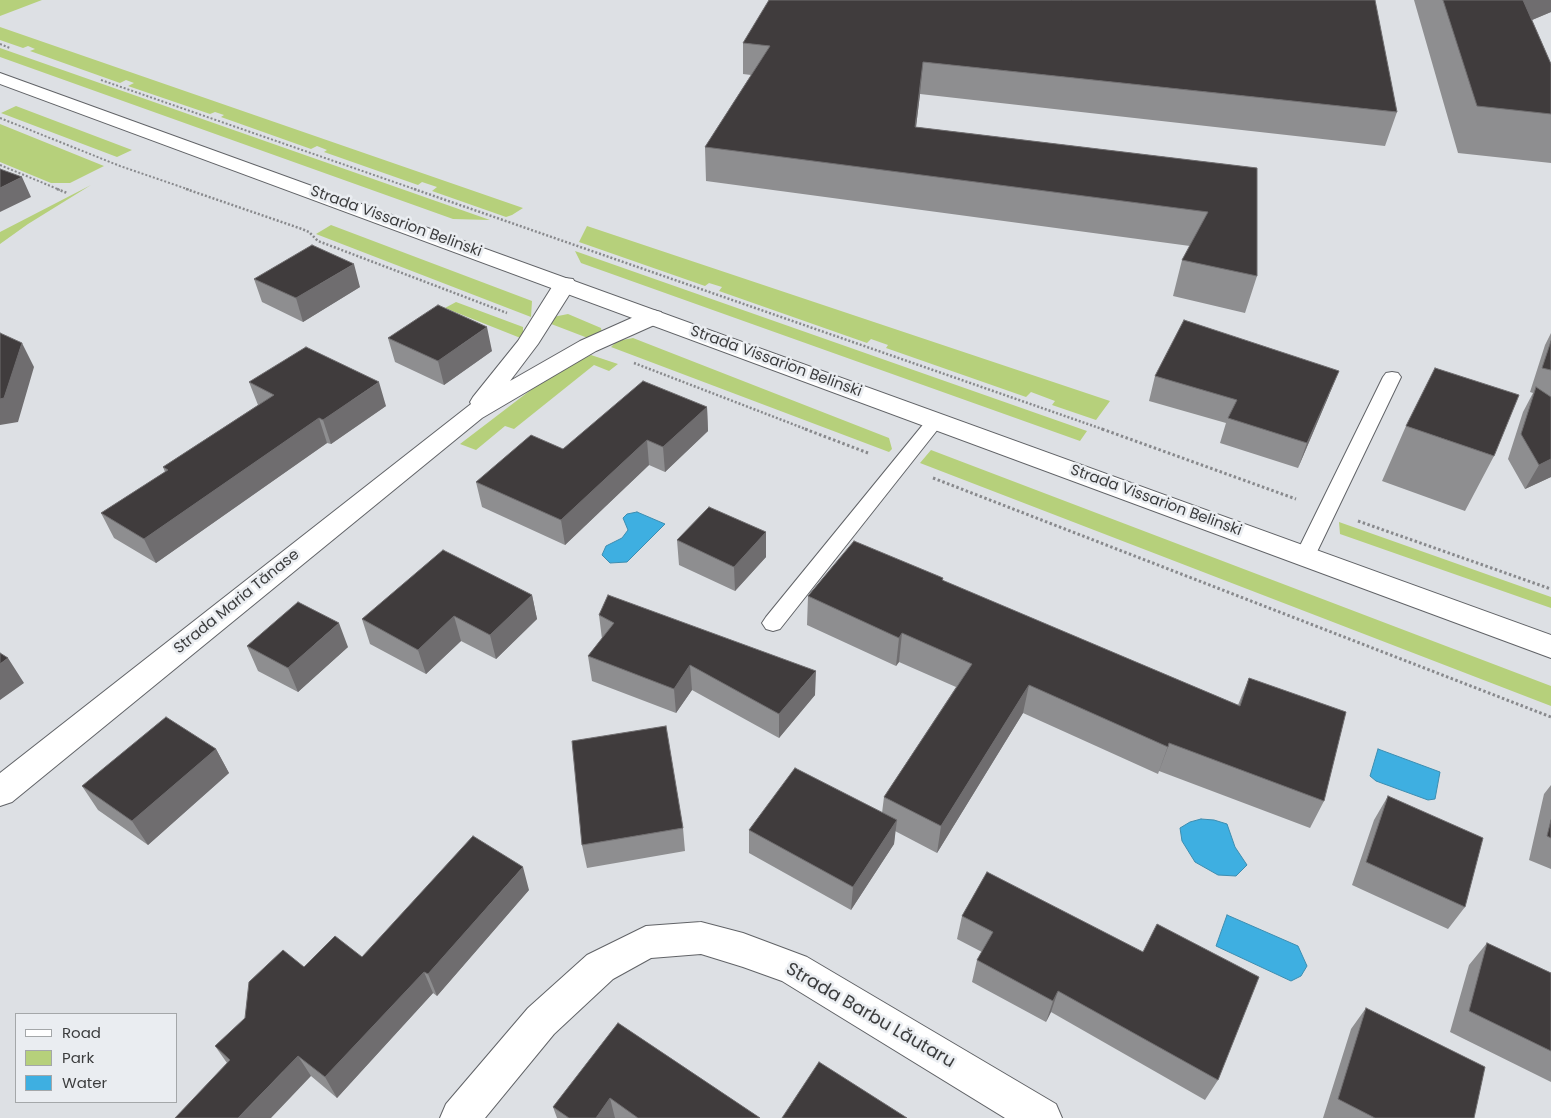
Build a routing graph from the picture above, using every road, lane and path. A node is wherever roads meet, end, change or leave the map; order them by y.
1 (0, 44) edge
2 (19, 51) dead end
3 (94, 77) dead end
4 (0, 78) edge
5 (0, 118) edge
6 (0, 165) edge
7 (67, 193) dead end
8 (565, 284) junction
9 (653, 317) junction
10 (539, 326) junction
11 (588, 346) junction
12 (1392, 377) dead end
13 (473, 413) junction
14 (936, 420) junction
15 (900, 465) junction
16 (1327, 510) junction
17 (1305, 556) junction
18 (1551, 589) edge
19 (773, 623) dead end
20 (1551, 647) edge
21 (1551, 717) edge
22 (0, 792) edge
23 (460, 1118) edge
24 (1042, 1118) edge

1 - 2 path
3 - 16 path
4 - 8 main road, Strada Vissarion Belinski
5 - 10 path
6 - 7 path
8 - 9 main road, Strada Vissarion Belinski
8 - 10 main road, Strada Maria Tănase
9 - 11 main road, Strada Maria Tănase
9 - 14 main road, Strada Vissarion Belinski
10 - 13 main road, Strada Maria Tănase
11 - 13 main road, Strada Maria Tănase
11 - 15 path
12 - 16 lane
13 - 22 main road, Strada Maria Tănase
14 - 15 lane
14 - 17 main road, Strada Vissarion Belinski
15 - 19 lane
15 - 21 path
16 - 17 lane
16 - 18 path
17 - 20 main road, Strada Vissarion Belinski
23 - 24 main road, Strada Barbu Lăutaru

